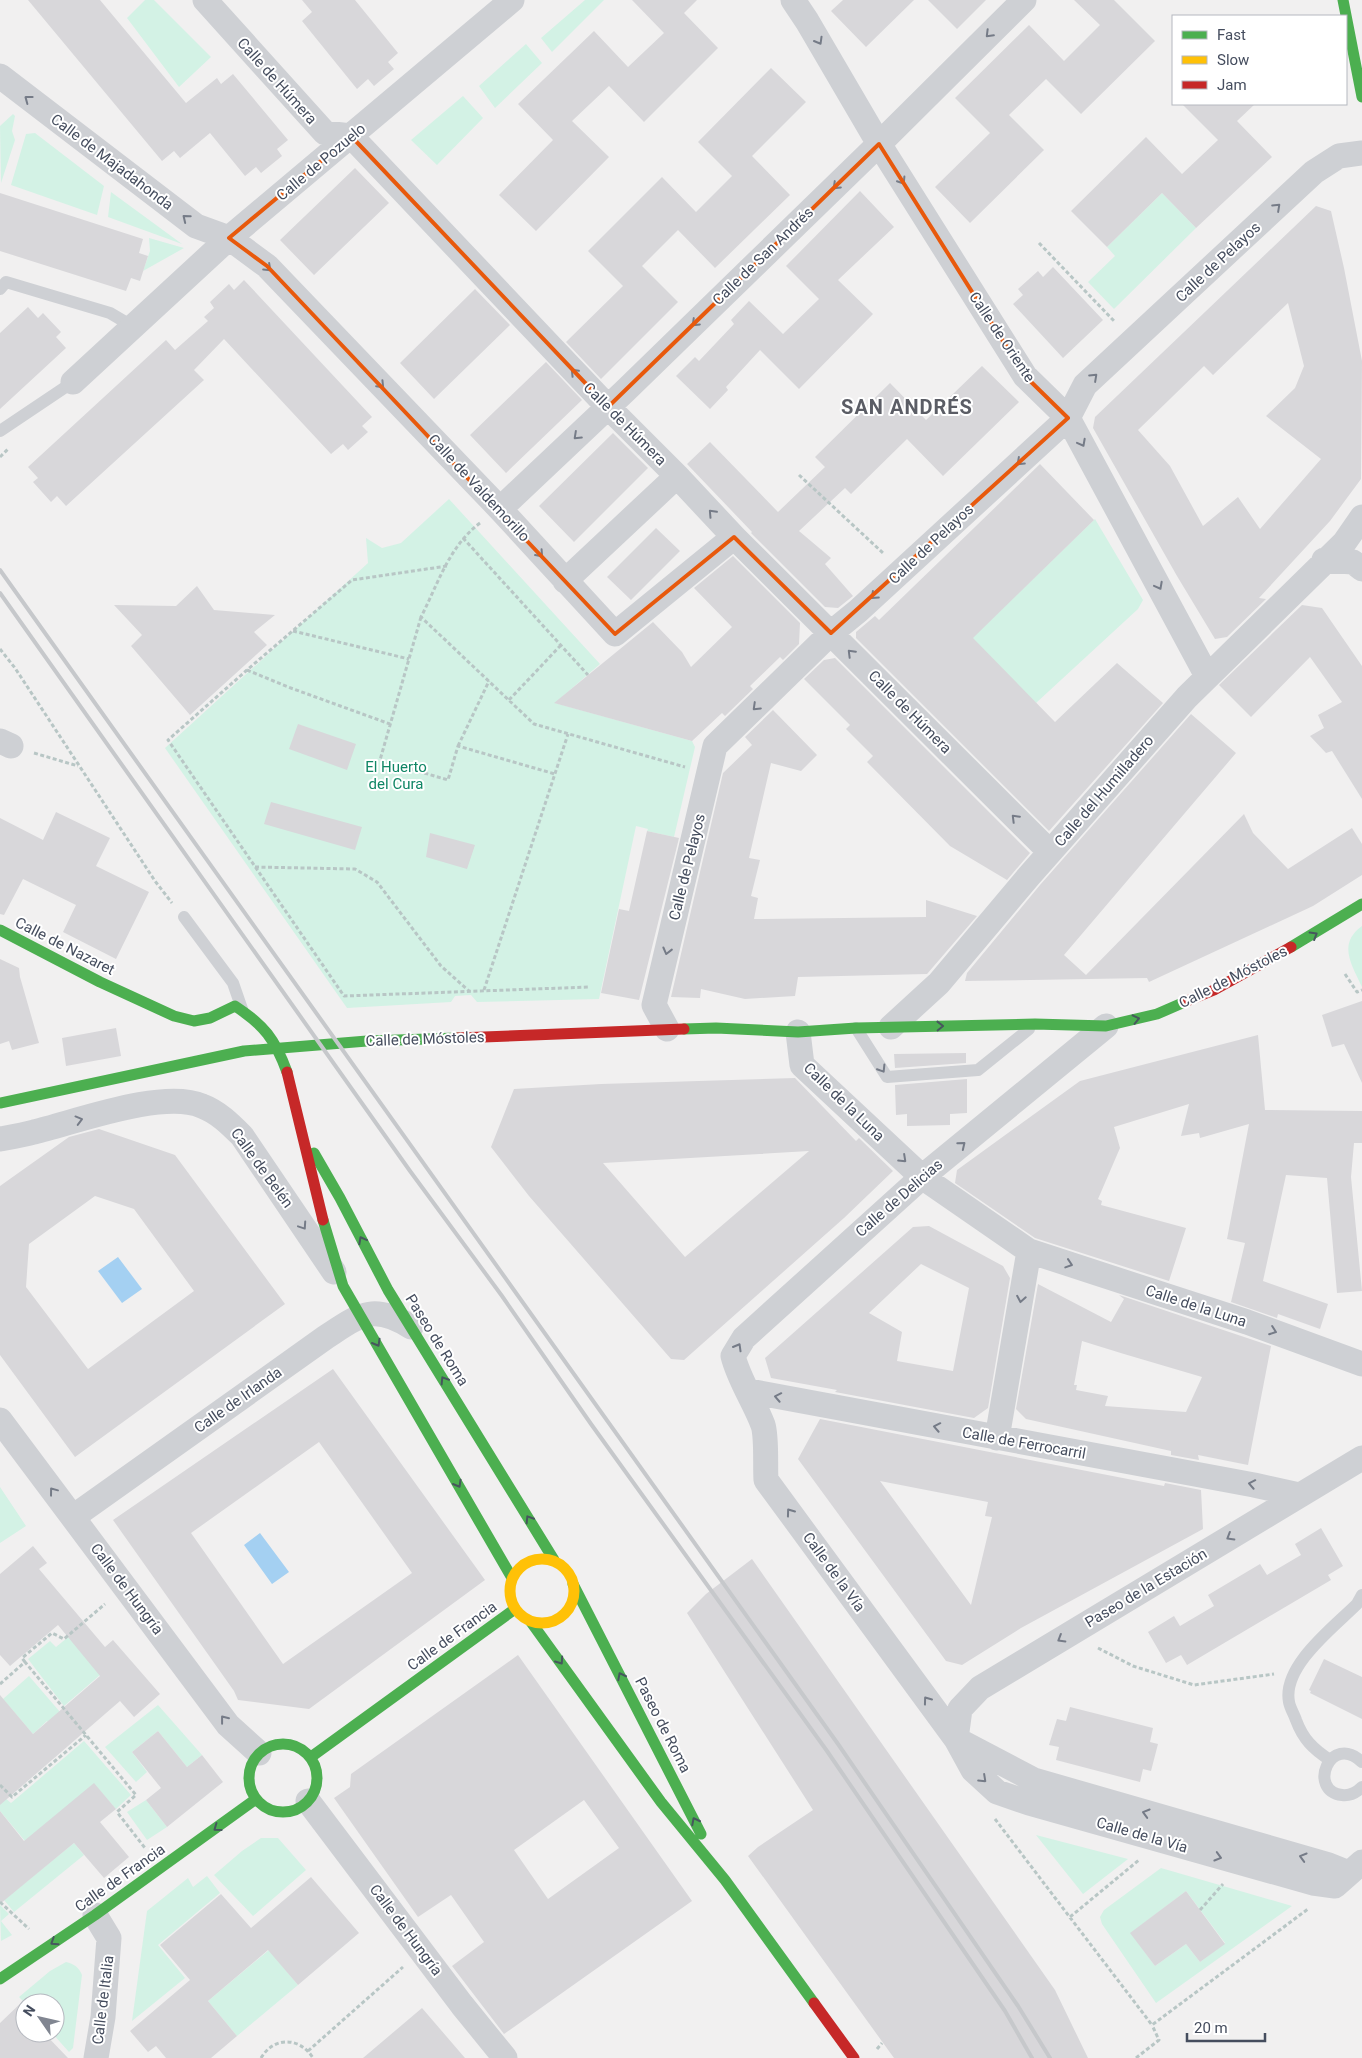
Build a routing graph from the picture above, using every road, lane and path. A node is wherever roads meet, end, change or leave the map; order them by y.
1 (205, 0) edge
2 (512, 0) edge
3 (793, 0) edge
4 (1024, 0) edge
5 (1343, 0) edge
6 (1346, 15) edge
7 (1347, 20) edge
8 (0, 76) edge
9 (1362, 97) edge
10 (352, 136) junction
11 (879, 144) junction
12 (1362, 153) edge
13 (229, 238) junction
14 (1039, 242) dead end
15 (0, 289) edge
16 (132, 326) junction
17 (1133, 340) junction
18 (73, 382) joint
19 (608, 407) junction
20 (1068, 418) junction
21 (0, 431) edge
22 (677, 476) junction
23 (799, 476) dead end
24 (500, 509) junction
25 (1362, 517) edge
26 (734, 537) junction
27 (463, 538) junction
28 (1324, 560) junction
29 (447, 566) junction
30 (1362, 569) edge
31 (902, 570) junction
32 (565, 581) junction
33 (422, 617) junction
34 (294, 631) junction
35 (831, 633) junction
36 (561, 645) junction
37 (0, 650) edge
38 (409, 659) junction
39 (247, 670) junction
40 (588, 675) dead end
41 (1207, 676) junction
42 (489, 680) junction
43 (509, 700) junction
44 (390, 724) junction
45 (568, 734) junction
46 (6, 743) edge
47 (458, 746) junction
48 (79, 766) junction
49 (555, 774) junction
50 (709, 774) junction
51 (1050, 852) junction
52 (255, 866) junction
53 (1362, 904) edge
54 (184, 918) joint
55 (0, 930) edge
56 (1345, 974) dead end
57 (589, 987) dead end
58 (484, 990) junction
59 (1362, 990) edge
60 (469, 991) junction
61 (242, 1009) junction
62 (1036, 1024) junction
63 (1106, 1026) junction
64 (891, 1027) junction
65 (856, 1028) junction
66 (667, 1029) junction
67 (798, 1032) junction
68 (0, 1103) edge
69 (301, 1131) junction
70 (32, 1133) junction
71 (0, 1138) edge
72 (0, 1150) edge
73 (922, 1177) junction
74 (1029, 1251) junction
75 (344, 1286) junction
76 (361, 1315) junction
77 (411, 1327) junction
78 (1362, 1364) edge
79 (748, 1391) junction
80 (0, 1421) edge
81 (997, 1438) junction
82 (1362, 1458) edge
83 (1300, 1495) junction
84 (73, 1517) junction
85 (554, 1560) junction
86 (512, 1578) junction
87 (574, 1584) junction
88 (125, 1587) junction
89 (1362, 1595) edge
90 (515, 1609) junction
91 (531, 1622) junction
92 (1072, 1633) junction
93 (25, 1662) junction
94 (1295, 1670) junction
95 (0, 1684) edge
96 (86, 1735) junction
97 (956, 1739) junction
98 (259, 1753) junction
99 (311, 1757) junction
100 (1330, 1760) junction
101 (1362, 1762) edge
102 (0, 1785) edge
103 (1362, 1787) edge
104 (2, 1790) edge
105 (256, 1799) junction
106 (308, 1801) junction
107 (992, 1815) dead end
108 (1141, 1859) dead end
109 (1355, 1867) edge
110 (160, 1868) junction
111 (725, 1880) junction
112 (1224, 1882) dead end
113 (0, 1902) edge
114 (1310, 1907) dead end
115 (1200, 1910) dead end
116 (95, 1915) junction
117 (1070, 1917) junction
118 (48, 1946) junction
119 (422, 1950) junction
120 (0, 1978) edge
121 (462, 2005) junction
122 (1152, 2025) junction
123 (308, 2051) junction
124 (96, 2058) edge
125 (261, 2058) edge
126 (312, 2058) edge
127 (483, 2058) edge
128 (505, 2058) edge
129 (854, 2058) edge
130 (1136, 2058) edge

1 - 10 street, Calle de Húmera
2 - 10 street, Calle de Pozuelo
3 -> 11 street, Calle de Oriente
4 -> 11 street, Calle de San Andrés
5 - 6 street
7 - 9 street
13 -> 8 street, Calle de Majadahonda
10 - 13 street, Calle de Pozuelo
19 -> 10 street, Calle de Húmera
11 -> 19 street, Calle de San Andrés
11 -> 20 street, Calle de Oriente
17 -> 12 street, Calle de Pelayos
13 - 16 street, Calle de Pozuelo
13 -> 24 street, Calle de Valdemorillo
14 - 17 path
15 - 16 lane
16 - 18 street, Calle de Pozuelo
20 -> 17 street, Calle de Pelayos
18 - 21 lane, Calle de Pozuelo
19 - 22 street, Calle de Húmera
19 -> 24 street, Calle de San Andrés
20 -> 31 street, Calle de Pelayos
20 -> 41 street, Calle de Oriente
26 -> 22 street, Calle de Húmera
22 - 32 street
23 - 31 path
24 - 27 path
24 -> 32 street, Calle de Valdemorillo
25 - 28 street, Calle del Humilladero
26 - 32 street, Calle de Valdemorillo
26 - 35 street, Calle de Húmera
27 - 29 path
27 - 36 path
28 - 30 street
28 - 41 street, Calle del Humilladero
29 - 33 path
29 - 34 path
31 -> 35 street, Calle de Pelayos
33 - 38 path
33 - 42 path
34 - 38 path
34 - 39 path
35 -> 50 street, Calle de Pelayos
51 -> 35 street, Calle de Húmera
36 - 40 path
36 - 43 path
37 - 48 path
38 - 44 path
39 - 44 path
39 - 52 path
41 - 51 street, Calle del Humilladero
42 - 43 path
42 - 47 path
43 - 45 path
44 - 47 path
45 - 49 path
45 - 50 path
46 - 48 path
47 - 49 path
48 - 54 path
49 - 58 path
50 -> 66 street, Calle de Pelayos
51 - 64 street, Calle del Humilladero
52 - 60 path
52 - 60 path
63 -> 53 street, Calle de Móstoles
54 - 61 lane
55 - 61 street, Calle de Nazaret
56 - 59 path
57 - 58 path
58 - 60 path
61 - 69 street, Paseo de Roma
62 - 63 street, Calle de Móstoles
64 -> 62 street, Calle de Móstoles
65 -> 62 lane
73 -> 63 street, Calle de Delicias
64 - 65 street, Calle de Móstoles
65 - 67 street, Calle de Móstoles
66 - 67 street, Calle de Móstoles
66 - 68 street, Calle de Móstoles
67 -> 73 street, Calle de la Luna
69 - 75 street, Paseo de Roma
77 -> 69 street, Paseo de Roma
70 - 71 street, Calle de Belén
70 - 72 street, Calle de Belén
70 -> 75 street, Calle de Belén
73 - 74 street, Calle de la Luna
79 -> 73 street, Calle de Delicias
74 -> 78 street, Calle de la Luna
74 -> 81 street
75 - 76 street, Paseo de Roma
76 - 77 street
76 - 84 street, Calle de Irlanda
76 -> 86 street, Paseo de Roma
85 -> 77 street, Paseo de Roma
81 -> 79 street, Calle de Ferrocarril
97 -> 79 street, Calle de la Vía
84 -> 80 street, Calle de Hungría
83 -> 81 street, Calle de Ferrocarril
82 - 83 street, Paseo de la Estación
83 -> 92 street, Paseo de la Estación
84 - 88 street, Calle de Hungría
85 - 86 street
85 - 87 street
86 - 90 street
87 - 91 street
111 -> 87 street, Paseo de Roma
88 - 93 path
98 -> 88 street, Calle de Hungría
89 - 94 lane
90 - 91 street
90 - 99 street, Calle de Francia
91 -> 111 street, Paseo de Roma
92 - 94 path
92 -> 97 street, Paseo de la Estación
93 - 95 path
93 - 96 path
94 - 100 lane
96 - 104 path
96 - 110 path
97 - 109 street, Calle de la Vía
98 - 99 street
98 - 105 street
99 - 106 street
100 - 101 lane
100 - 103 lane
102 - 104 path
105 - 106 street
105 -> 110 street, Calle de Francia
106 - 119 street, Calle de Hungría
107 - 117 path
108 - 117 path
110 - 116 street, Calle de Francia
111 - 129 street, Paseo de Roma
112 - 115 path
113 - 118 path
114 - 122 path
116 -> 118 street, Calle de Francia
116 - 124 street, Calle de Italia
117 - 122 path
118 - 120 street, Calle de Francia
119 - 121 street, Calle de Hungría
119 - 123 path
121 - 127 street
121 - 128 street, Calle de Hungría
122 - 130 path
123 - 125 path
123 - 126 path

